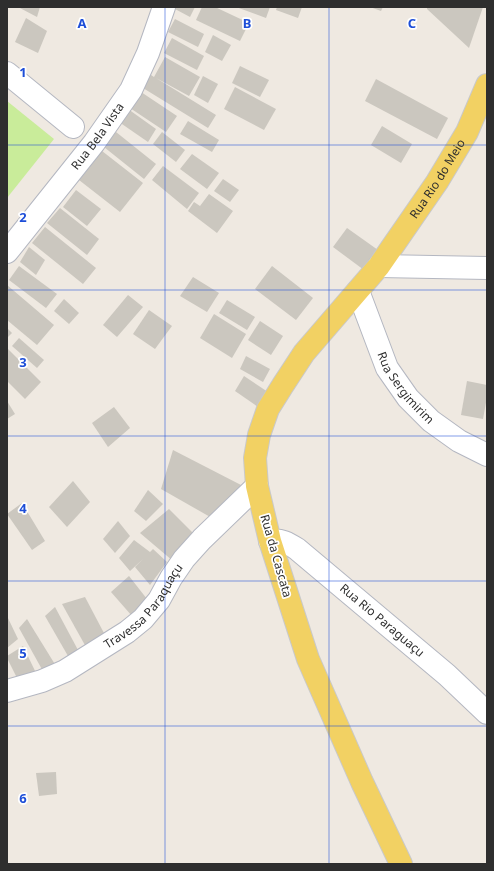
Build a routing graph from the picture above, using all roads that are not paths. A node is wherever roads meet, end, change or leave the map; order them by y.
1 (164, 7) edge
2 (7, 73) edge
3 (487, 85) edge
4 (73, 127) dead end
5 (7, 252) edge
6 (379, 266) junction
7 (487, 268) edge
8 (358, 291) junction
9 (487, 455) edge
10 (257, 486) junction
11 (270, 541) junction
12 (7, 691) edge
13 (487, 713) edge
14 (401, 864) edge

1 - 5 street, Rua Bela Vista
2 - 4 street
3 - 6 main road, Rua Rio do Meio
6 - 7 street
6 - 8 main road, Rua da Cascata
8 - 9 street, Rua Sergimirim
8 - 10 main road, Rua da Cascata
10 - 11 main road, Rua da Cascata
10 - 12 street, Travessa Paraquaçu
11 - 13 street, Rua Rio Paraguaçu
11 - 14 main road, Rua da Cascata

